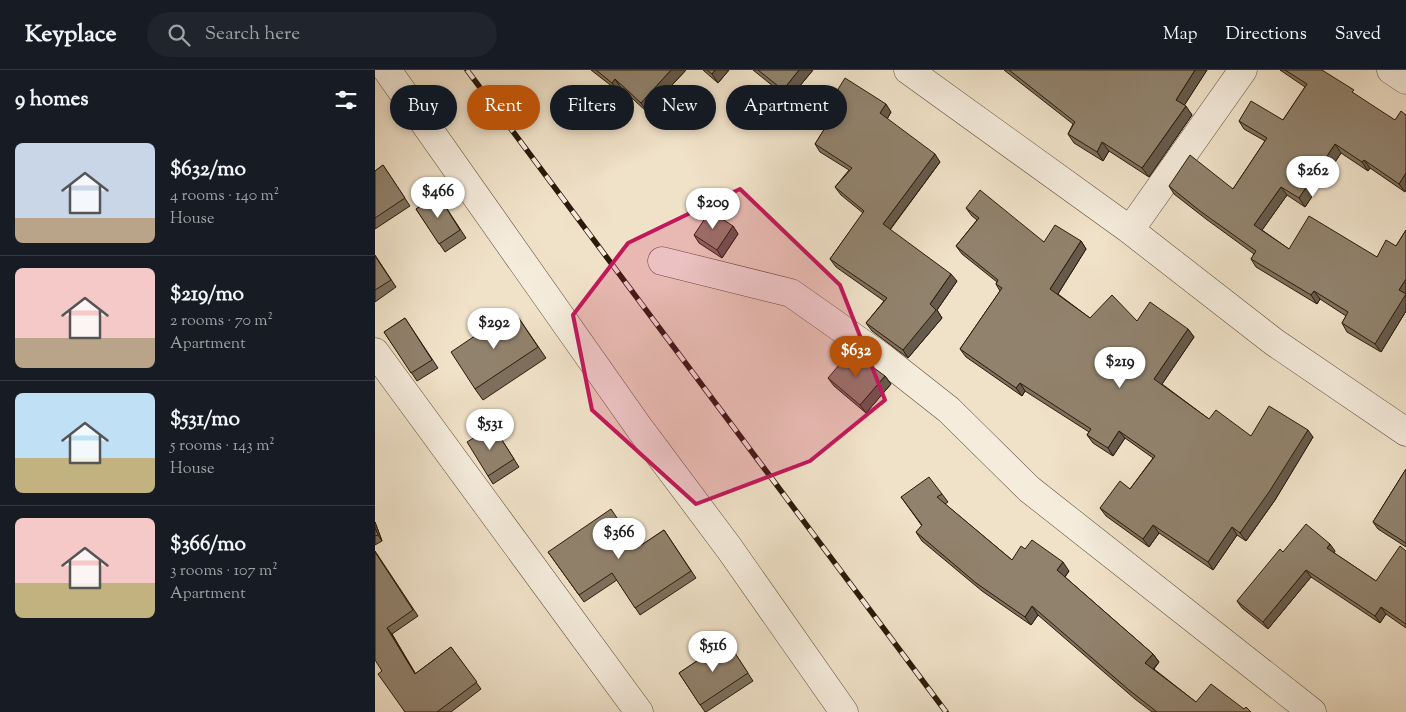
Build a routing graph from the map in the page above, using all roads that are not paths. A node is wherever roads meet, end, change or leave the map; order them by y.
1 (387, 70) edge
2 (908, 70) edge
3 (1243, 70) edge
4 (1391, 70) edge
5 (1406, 80) edge
6 (1130, 230) junction
7 (662, 261) dead end
8 (375, 352) edge
9 (1406, 432) edge
10 (639, 712) edge
11 (843, 712) edge
12 (1312, 712) edge

1 - 11 street
2 - 6 street
3 - 6 street
4 - 5 street
6 - 9 street
7 - 12 street
8 - 10 street

